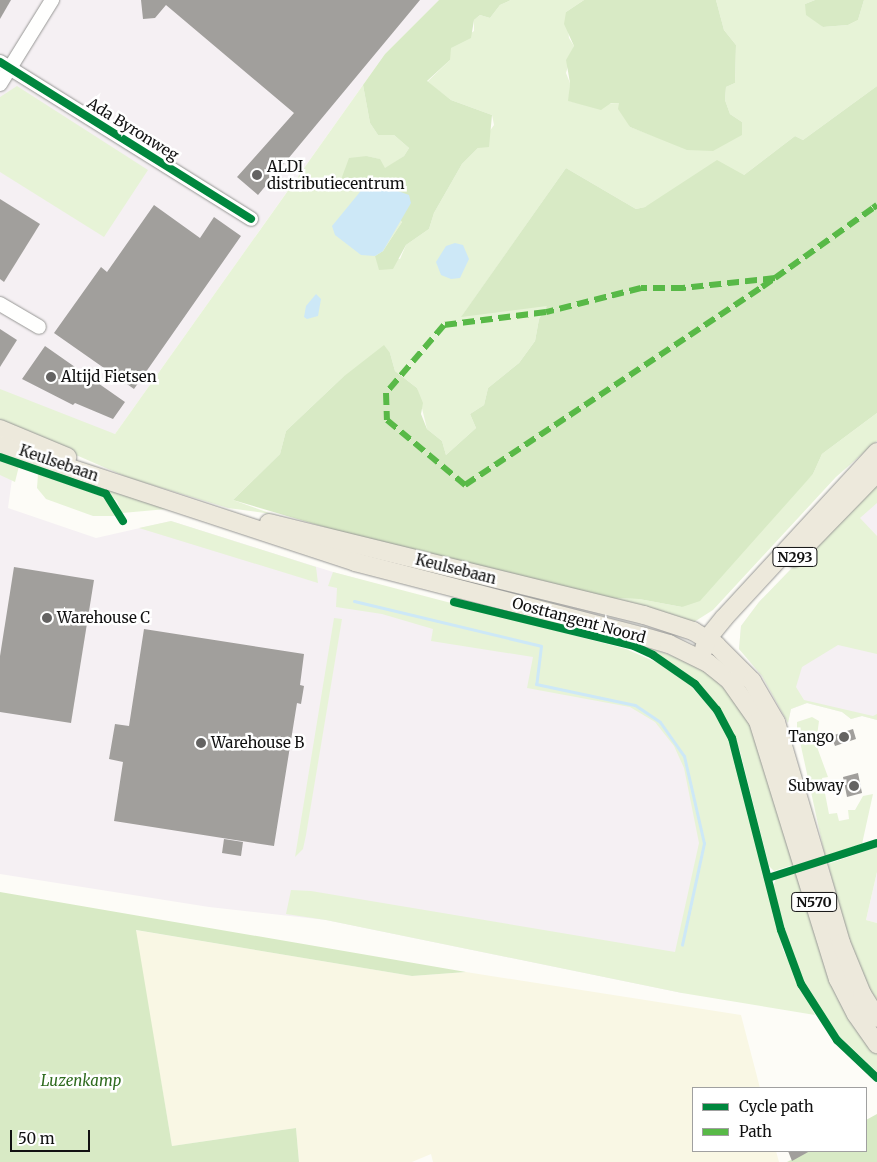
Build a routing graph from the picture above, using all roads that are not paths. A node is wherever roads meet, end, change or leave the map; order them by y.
1 (52, 0) edge
2 (5, 65) edge
3 (0, 84) edge
4 (251, 219) dead end
5 (0, 304) edge
6 (38, 327) dead end
7 (0, 429) edge
8 (0, 445) edge
9 (877, 452) edge
10 (877, 472) edge
11 (124, 484) junction
12 (174, 500) junction
13 (712, 642) junction
14 (700, 658) junction
15 (877, 1018) edge
16 (877, 1044) edge

1 - 2 street
2 - 3 street
2 - 4 street, Ada Byronweg
5 - 6 street
7 - 11 main road, Keulsebaan / N570
8 - 11 main road, Keulsebaan / N570
9 - 13 main road, N293
10 - 13 main road, N293
11 - 12 main road, Keulsebaan / N570
12 - 13 main road, Keulsebaan / N570
12 - 14 main road, Keulsebaan / N570
13 - 14 main road, N293
13 - 15 main road, N570
14 - 16 main road, N570

